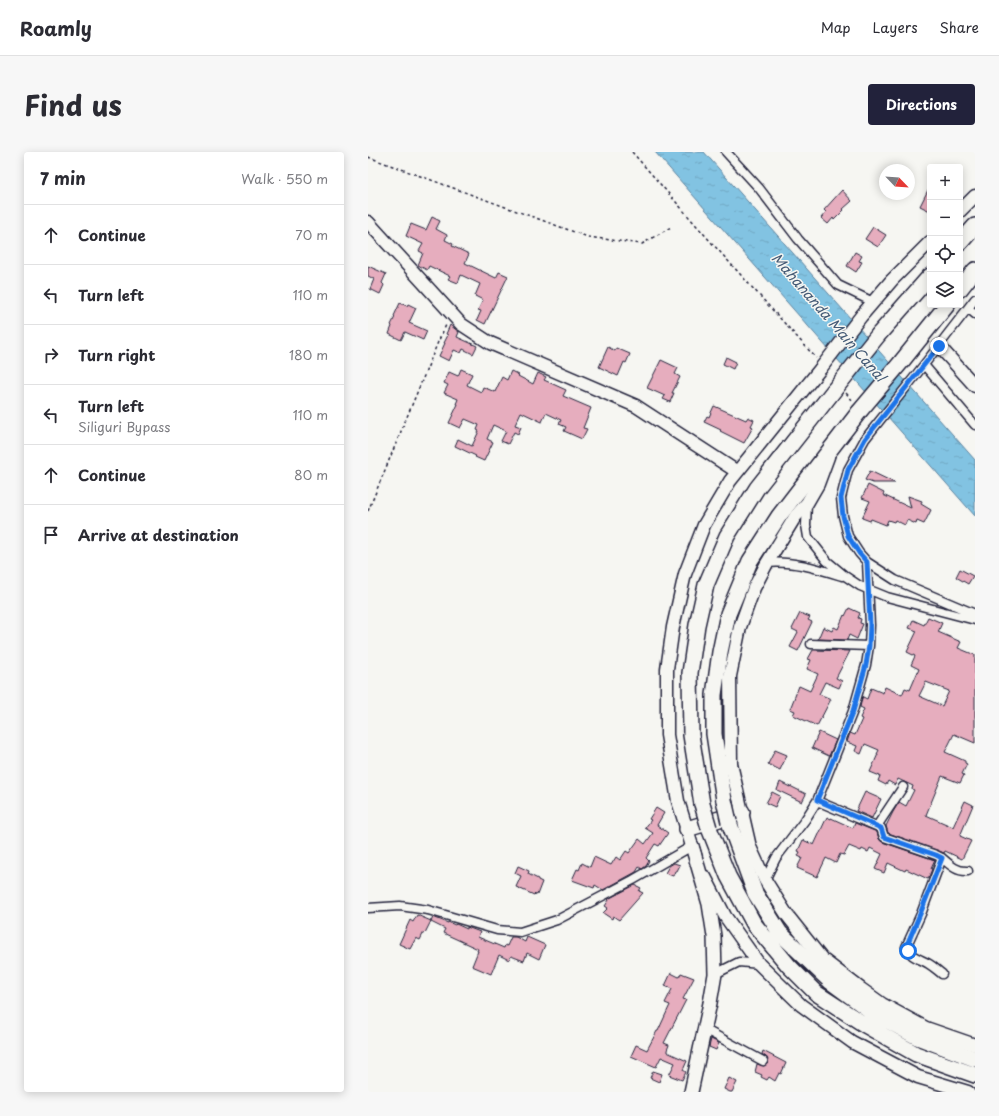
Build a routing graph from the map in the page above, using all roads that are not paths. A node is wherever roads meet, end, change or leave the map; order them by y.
1 (726, 152) edge
2 (975, 196) edge
3 (963, 208) edge
4 (368, 222) edge
5 (975, 226) edge
6 (963, 240) edge
7 (927, 245) edge
8 (975, 270) edge
9 (927, 279) edge
10 (963, 285) edge
11 (975, 299) edge
12 (873, 302) junction
13 (945, 308) edge
14 (968, 308) junction
15 (975, 314) edge
16 (939, 346) junction
17 (924, 365) junction
18 (975, 386) edge
19 (975, 425) edge
20 (833, 446) junction
21 (736, 471) junction
22 (807, 503) junction
23 (867, 562) junction
24 (767, 563) junction
25 (845, 576) junction
26 (868, 590) junction
27 (975, 614) edge
28 (975, 620) edge
29 (811, 644) dead end
30 (869, 646) junction
31 (903, 787) dead end
32 (817, 800) junction
33 (742, 812) junction
34 (877, 826) junction
35 (687, 829) junction
36 (692, 846) junction
37 (942, 858) junction
38 (968, 871) dead end
39 (765, 880) junction
40 (368, 908) edge
41 (759, 964) junction
42 (715, 974) junction
43 (942, 974) dead end
44 (704, 1029) junction
45 (975, 1045) edge
46 (975, 1059) edge
47 (763, 1061) dead end
48 (975, 1075) edge
49 (691, 1092) edge
50 (968, 1092) edge

1 - 12 street
2 - 3 street
4 - 21 street
5 - 6 highway
7 - 12 street
8 - 10 highway
9 - 48 highway, bridge
11 - 14 street
12 - 21 street, bridge
13 - 20 highway, bridge
14 - 15 street
14 - 16 street
16 - 17 street
16 - 18 street
17 - 19 street
17 - 23 street
20 - 22 street
20 - 46 highway, bridge
21 - 35 street
22 - 24 street
22 - 25 street
23 - 26 street
23 - 27 street
24 - 25 street
24 - 33 street
25 - 26 street
26 - 28 street
26 - 30 street
29 - 30 street
30 - 32 street
31 - 34 street
32 - 34 street
32 - 39 street
33 - 35 highway
33 - 39 street
34 - 37 street
35 - 36 street
36 - 40 street
36 - 41 street
36 - 42 main road
37 - 38 street
37 - 43 street
39 - 45 street
41 - 42 street
41 - 50 street
42 - 44 main road
44 - 47 street
44 - 49 main road

